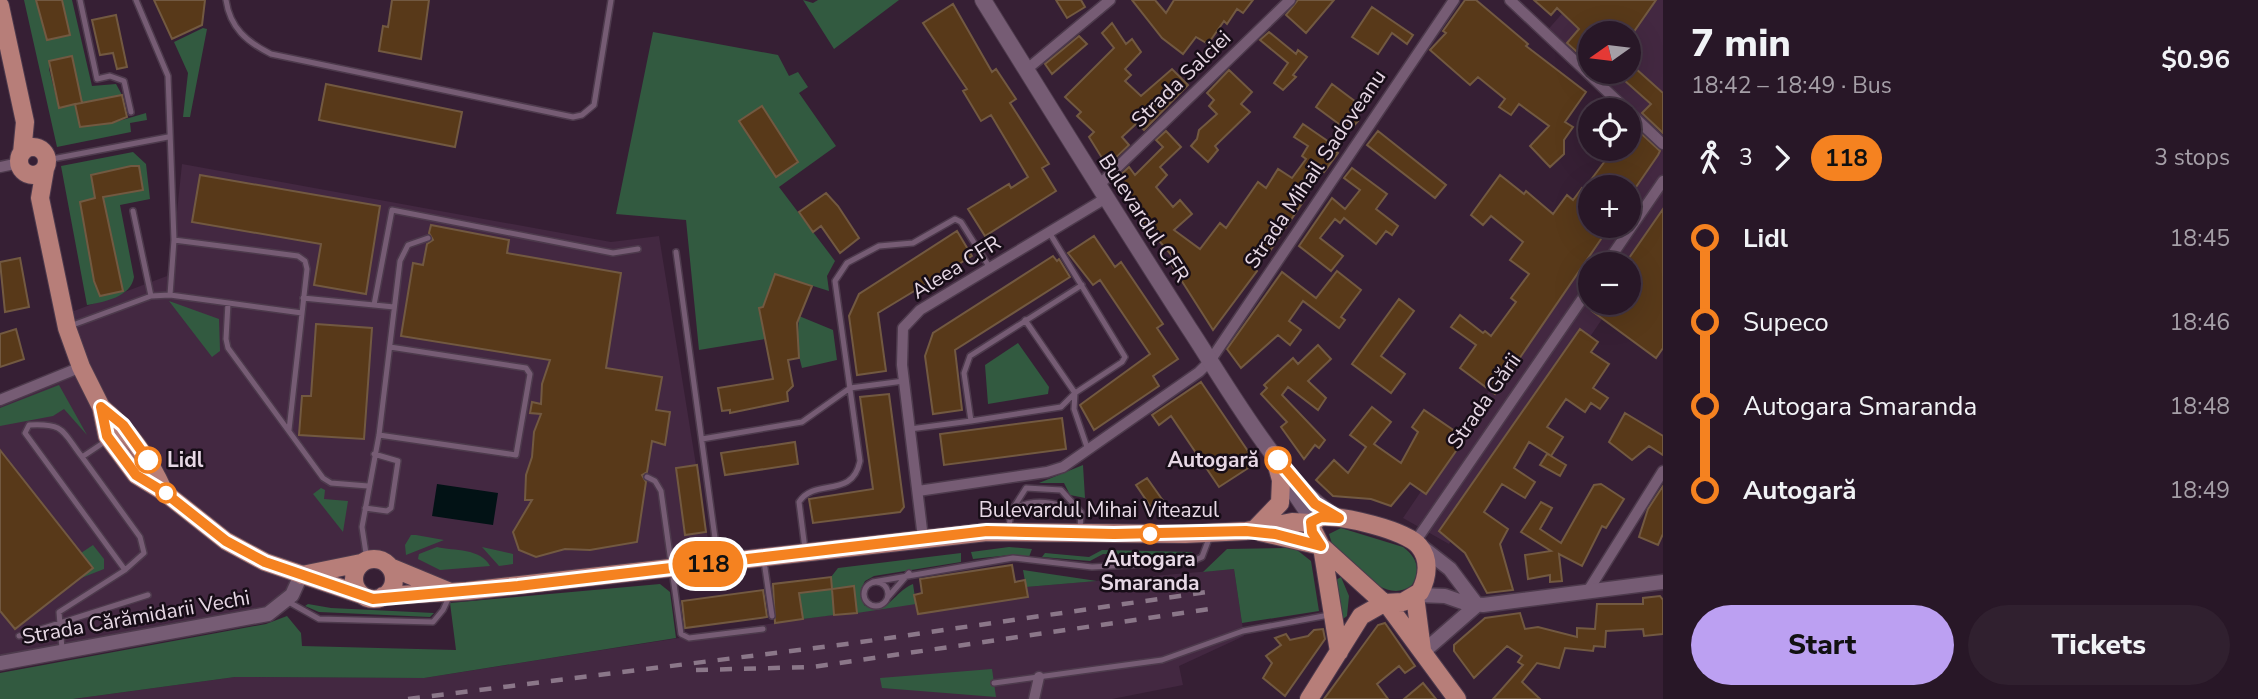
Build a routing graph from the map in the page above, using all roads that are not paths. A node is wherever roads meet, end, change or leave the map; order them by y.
1 (80, 0) edge
2 (136, 0) edge
3 (226, 0) edge
4 (611, 0) edge
5 (983, 0) edge
6 (1110, 0) edge
7 (1290, 0) edge
8 (1454, 0) edge
9 (1510, 0) edge
10 (0, 6) edge
11 (1026, 70) junction
12 (1614, 98) edge
13 (131, 112) dead end
14 (25, 122) junction
15 (1641, 123) edge
16 (168, 137) junction
17 (1663, 144) edge
18 (45, 160) junction
19 (22, 163) junction
20 (0, 167) edge
21 (1663, 181) edge
22 (1102, 192) junction
23 (40, 198) junction
24 (133, 211) dead end
25 (1049, 232) junction
26 (428, 238) dead end
27 (174, 240) junction
28 (638, 249) dead end
29 (676, 252) dead end
30 (1614, 252) edge
31 (990, 268) junction
32 (1082, 285) junction
33 (170, 295) junction
34 (151, 296) junction
35 (303, 299) junction
36 (228, 303) junction
37 (374, 305) junction
38 (1578, 305) edge
39 (394, 307) junction
40 (302, 313) junction
41 (1025, 320) junction
42 (67, 328) junction
43 (390, 347) junction
44 (1210, 361) junction
45 (81, 368) junction
46 (904, 381) junction
47 (849, 388) junction
48 (1075, 393) junction
49 (0, 400) edge
50 (101, 407) junction
51 (971, 421) junction
52 (910, 429) junction
53 (289, 430) junction
54 (379, 435) junction
55 (109, 439) junction
56 (702, 439) junction
57 (1088, 450) junction
58 (374, 454) junction
59 (1275, 455) junction
60 (82, 457) junction
61 (1663, 471) edge
62 (647, 477) dead end
63 (368, 486) junction
64 (918, 491) junction
65 (164, 492) junction
66 (365, 508) junction
67 (1011, 512) junction
68 (1081, 512) junction
69 (1339, 518) junction
70 (1312, 522) junction
71 (1250, 530) junction
72 (1009, 531) junction
73 (1080, 533) junction
74 (1210, 533) junction
75 (923, 538) junction
76 (1416, 543) junction
77 (1322, 546) junction
78 (805, 552) junction
79 (764, 558) junction
80 (364, 562) junction
81 (719, 564) junction
82 (390, 567) junction
83 (673, 569) junction
84 (125, 570) junction
85 (909, 573) junction
86 (301, 575) junction
87 (873, 582) junction
88 (1663, 582) edge
89 (1588, 592) junction
90 (451, 593) junction
91 (148, 595) dead end
92 (362, 595) junction
93 (383, 596) junction
94 (1416, 596) junction
95 (885, 600) junction
96 (287, 601) junction
97 (1385, 603) junction
98 (1477, 605) junction
99 (1333, 614) junction
100 (772, 616) dead end
101 (58, 621) junction
102 (764, 629) dead end
103 (19, 636) dead end
104 (63, 652) junction
105 (1339, 652) junction
106 (1422, 653) junction
107 (0, 663) edge
108 (1039, 677) junction
109 (994, 683) dead end
110 (1034, 699) edge
111 (1309, 699) edge
112 (1457, 699) edge

1 - 13 lane
2 - 16 lane
3 - 4 lane
5 - 11 main road, Bulevardul CFR
6 - 11 street
7 - 22 street, Strada Salciei
8 - 44 street, Strada Mihail Sadoveanu
9 - 12 street
10 - 14 main road
11 - 22 main road, Bulevardul CFR
14 - 18 main road
14 - 19 main road
15 - 17 street
16 - 18 lane
16 - 27 lane
18 - 19 main road
18 - 19 main road
18 - 23 main road
19 - 20 street
19 - 23 main road
21 - 30 street
22 - 25 street, Aleea CFR
22 - 44 main road, Bulevardul CFR
23 - 42 main road
24 - 34 lane
25 - 31 street, Aleea CFR
25 - 32 lane
26 - 39 lane
27 - 33 lane
27 - 35 lane
28 - 37 lane
29 - 56 lane
31 - 46 street, Aleea CFR
31 - 47 lane
32 - 41 lane
32 - 48 lane
33 - 34 lane
33 - 36 lane
34 - 42 lane
35 - 37 lane
35 - 40 lane
36 - 40 lane
36 - 53 lane
37 - 39 lane
38 - 76 street, Strada Gării
39 - 43 lane
40 - 53 lane
41 - 48 lane
41 - 51 lane
42 - 45 main road
43 - 54 lane
43 - 54 lane
44 - 57 street, Strada Mihail Sadoveanu
44 - 59 main road, Bulevardul CFR
45 - 49 street
45 - 50 main road
46 - 47 lane
46 - 52 street, Aleea CFR
47 - 56 lane
47 - 78 lane
48 - 51 lane
48 - 57 lane
50 - 55 main road
50 - 65 main road
51 - 52 lane
52 - 64 street, Aleea CFR
53 - 63 lane
54 - 58 lane
55 - 60 lane
55 - 65 main road
56 - 81 lane
57 - 64 street, Strada Mihail Sadoveanu
58 - 63 lane
58 - 66 lane
59 - 69 main road, Bulevardul CFR
59 - 70 main road, Bulevardul CFR
59 - 71 main road
60 - 84 lane
60 - 84 lane
61 - 89 street
62 - 83 lane
63 - 66 lane
64 - 75 street, Aleea CFR
65 - 86 main road
66 - 80 lane
67 - 68 lane
67 - 68 lane
67 - 72 lane
68 - 73 lane
69 - 70 main road, Bulevardul Mihai Viteazul
69 - 76 main road, Bulevardul Mihai Viteazul
70 - 71 main road, Bulevardul Mihai Viteazul
70 - 77 main road
71 - 74 main road, Bulevardul Mihai Viteazul
71 - 77 main road, Bulevardul Mihai Viteazul
72 - 73 main road, Bulevardul Mihai Viteazul
72 - 75 main road, Bulevardul Mihai Viteazul
73 - 74 main road, Bulevardul Mihai Viteazul
74 - 85 lane
75 - 78 main road, Bulevardul Mihai Viteazul
76 - 94 main road
76 - 98 street
77 - 97 main road
77 - 99 main road
78 - 79 main road, Bulevardul Mihai Viteazul
79 - 81 main road, Bulevardul Mihai Viteazul
79 - 100 lane
80 - 82 main road
80 - 86 main road
80 - 92 main road
81 - 83 main road, Bulevardul Mihai Viteazul
82 - 90 main road, Bulevardul Mihai Viteazul
82 - 93 main road
83 - 90 main road, Bulevardul Mihai Viteazul
83 - 102 lane
84 - 101 lane
85 - 87 lane
85 - 95 lane
86 - 92 main road
86 - 96 street
87 - 95 lane
87 - 95 lane
88 - 89 street
89 - 98 street
90 - 93 main road, Bulevardul Mihai Viteazul
90 - 96 lane
91 - 101 lane
92 - 93 main road
94 - 97 main road
94 - 98 street
94 - 106 main road
96 - 104 street, Strada Cărămidarii Vechi
97 - 105 main road
97 - 106 main road
98 - 106 street
99 - 105 main road
99 - 108 lane
101 - 103 lane
101 - 104 lane
104 - 107 street, Strada Cărămidarii Vechi
105 - 111 main road
106 - 112 main road
108 - 109 lane
108 - 110 street

